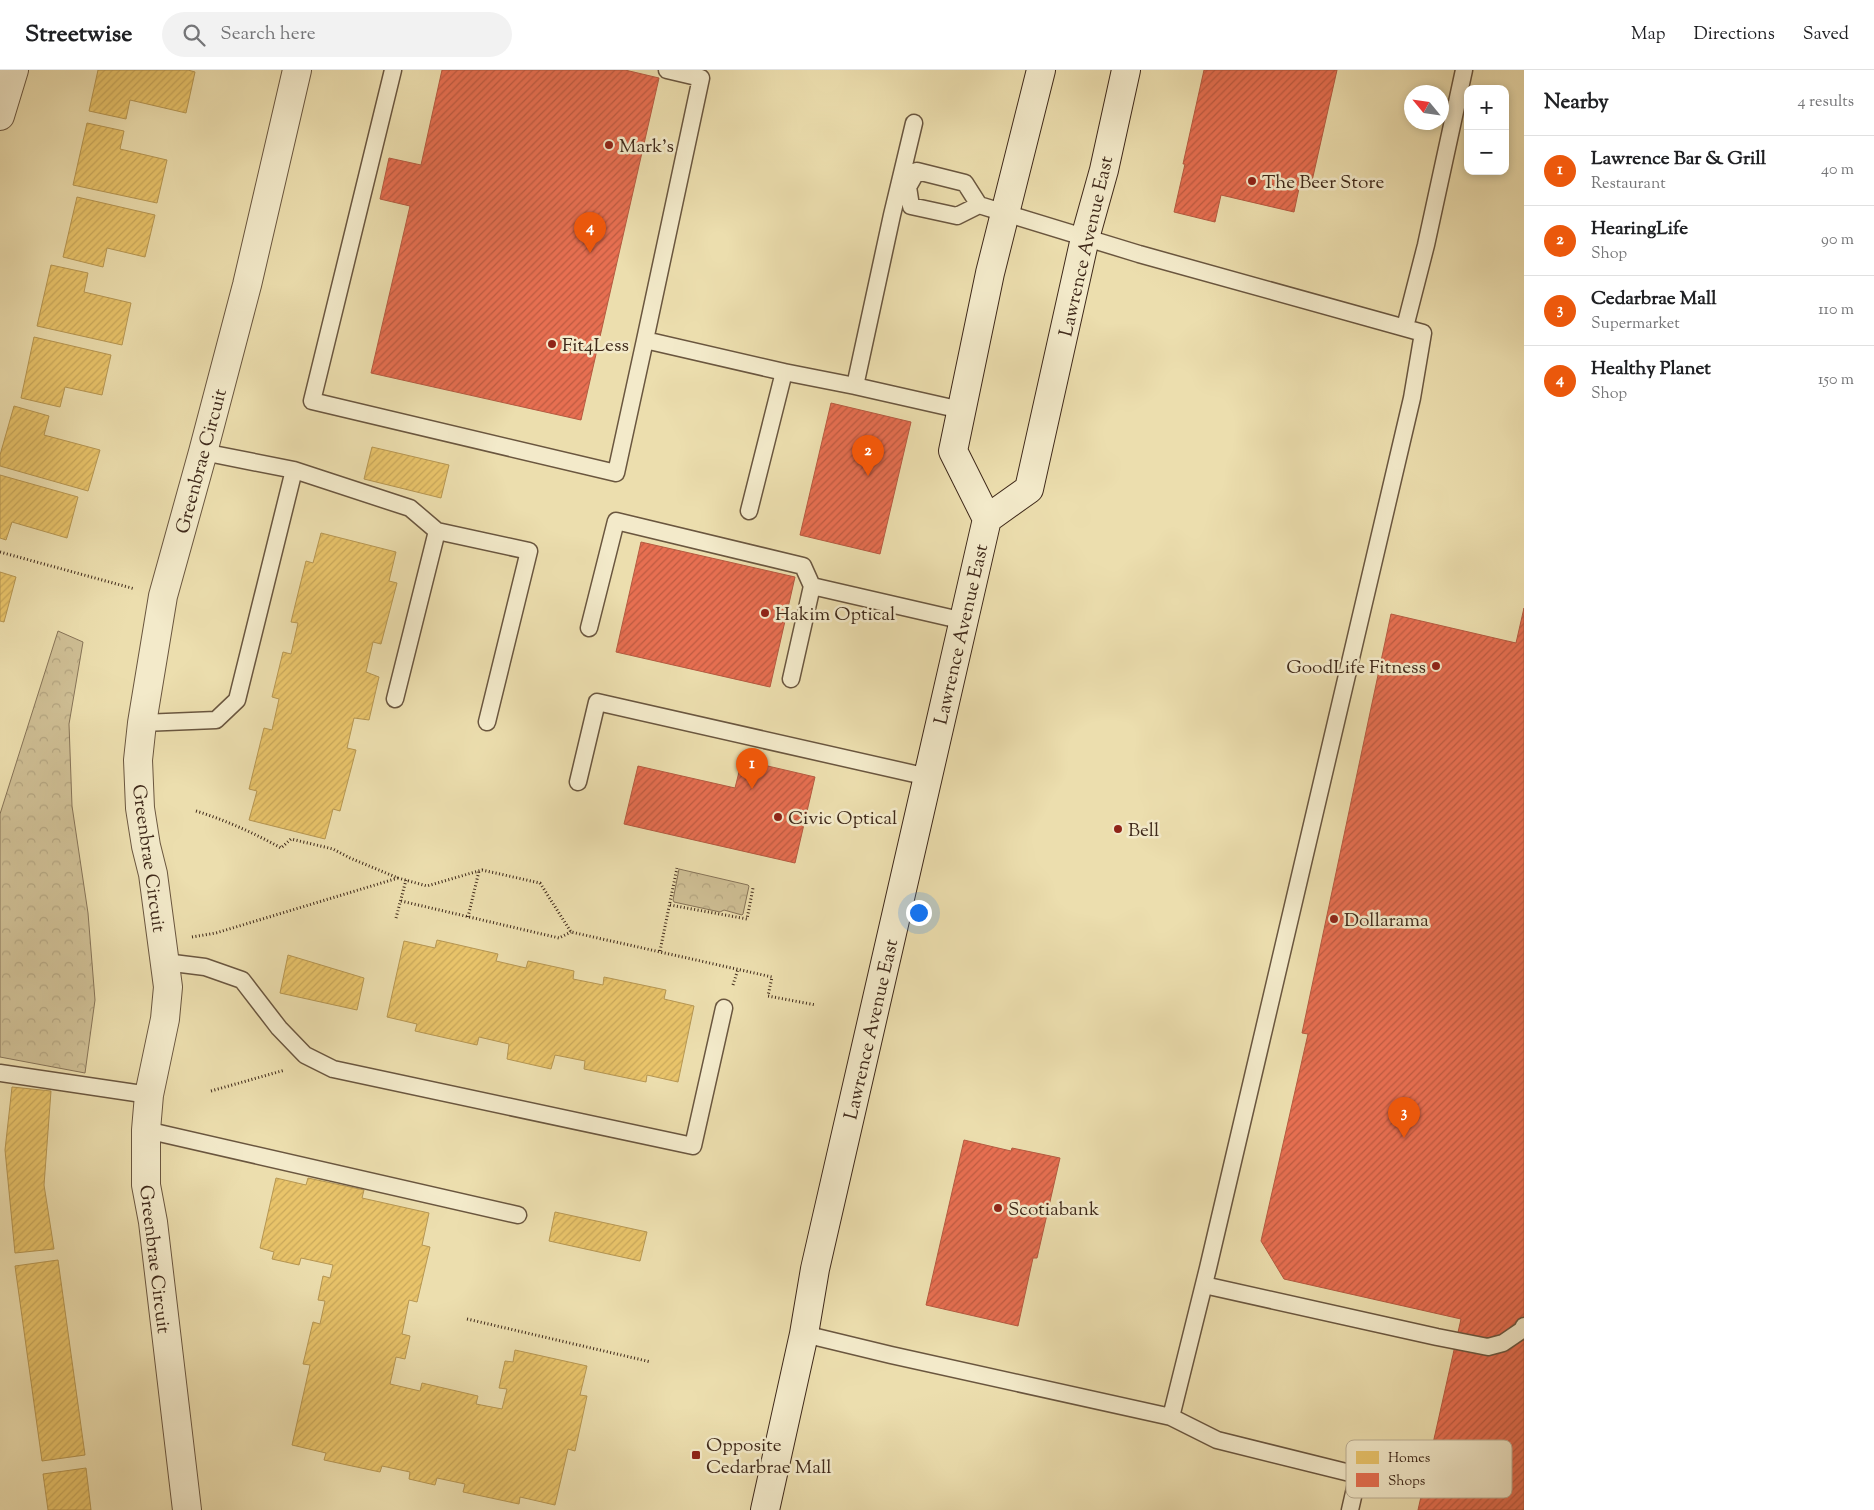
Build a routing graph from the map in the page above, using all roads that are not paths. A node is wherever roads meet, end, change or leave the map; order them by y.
1 (14, 70) edge
2 (297, 70) edge
3 (393, 70) edge
4 (667, 70) edge
5 (1041, 70) edge
6 (1126, 70) edge
7 (1464, 70) edge
8 (0, 116) edge
9 (914, 123) dead end
10 (903, 186) junction
11 (979, 205) junction
12 (1005, 212) junction
13 (1085, 238) junction
14 (1405, 327) junction
15 (645, 340) junction
16 (784, 372) junction
17 (855, 386) junction
18 (961, 410) junction
19 (203, 452) junction
20 (294, 470) junction
21 (749, 511) dead end
22 (986, 519) junction
23 (437, 531) junction
24 (812, 586) junction
25 (964, 621) junction
26 (589, 628) dead end
27 (791, 679) dead end
28 (395, 699) dead end
29 (487, 722) dead end
30 (142, 723) junction
31 (928, 777) junction
32 (578, 782) dead end
33 (164, 953) junction
34 (724, 1008) dead end
35 (0, 1073) edge
36 (148, 1095) junction
37 (146, 1130) junction
38 (518, 1214) dead end
39 (1204, 1285) junction
40 (1524, 1326) edge
41 (804, 1334) junction
42 (1171, 1417) junction
43 (1346, 1472) edge
44 (187, 1510) edge
45 (765, 1510) edge

1 - 8 main road
2 - 19 main road, Greenbrae Circuit
3 - 15 lane
4 - 15 lane
5 - 12 main road, Lawrence Avenue East
6 - 13 main road, Lawrence Avenue East
7 - 14 lane
9 - 10 lane
10 - 11 lane
10 - 11 lane
10 - 17 lane
11 - 12 lane
12 - 13 lane
12 - 18 main road, Lawrence Avenue East
13 - 14 lane
13 - 22 main road, Lawrence Avenue East
14 - 39 lane
15 - 16 lane
16 - 17 lane
16 - 21 lane
17 - 18 lane
18 - 22 main road, Lawrence Avenue East
19 - 20 lane
19 - 30 main road, Greenbrae Circuit
20 - 23 lane
20 - 30 lane
22 - 25 main road, Lawrence Avenue East
23 - 28 lane
23 - 29 lane
24 - 25 lane
24 - 26 lane
24 - 27 lane
25 - 31 main road, Lawrence Avenue East
30 - 33 main road, Greenbrae Circuit
31 - 32 lane
31 - 41 main road, Lawrence Avenue East
33 - 34 lane
33 - 36 main road, Greenbrae Circuit
35 - 36 lane
36 - 37 main road, Greenbrae Circuit
37 - 38 lane
37 - 44 main road, Greenbrae Circuit
39 - 40 lane
39 - 42 lane
41 - 42 lane
41 - 45 main road, Lawrence Avenue East
42 - 43 lane

